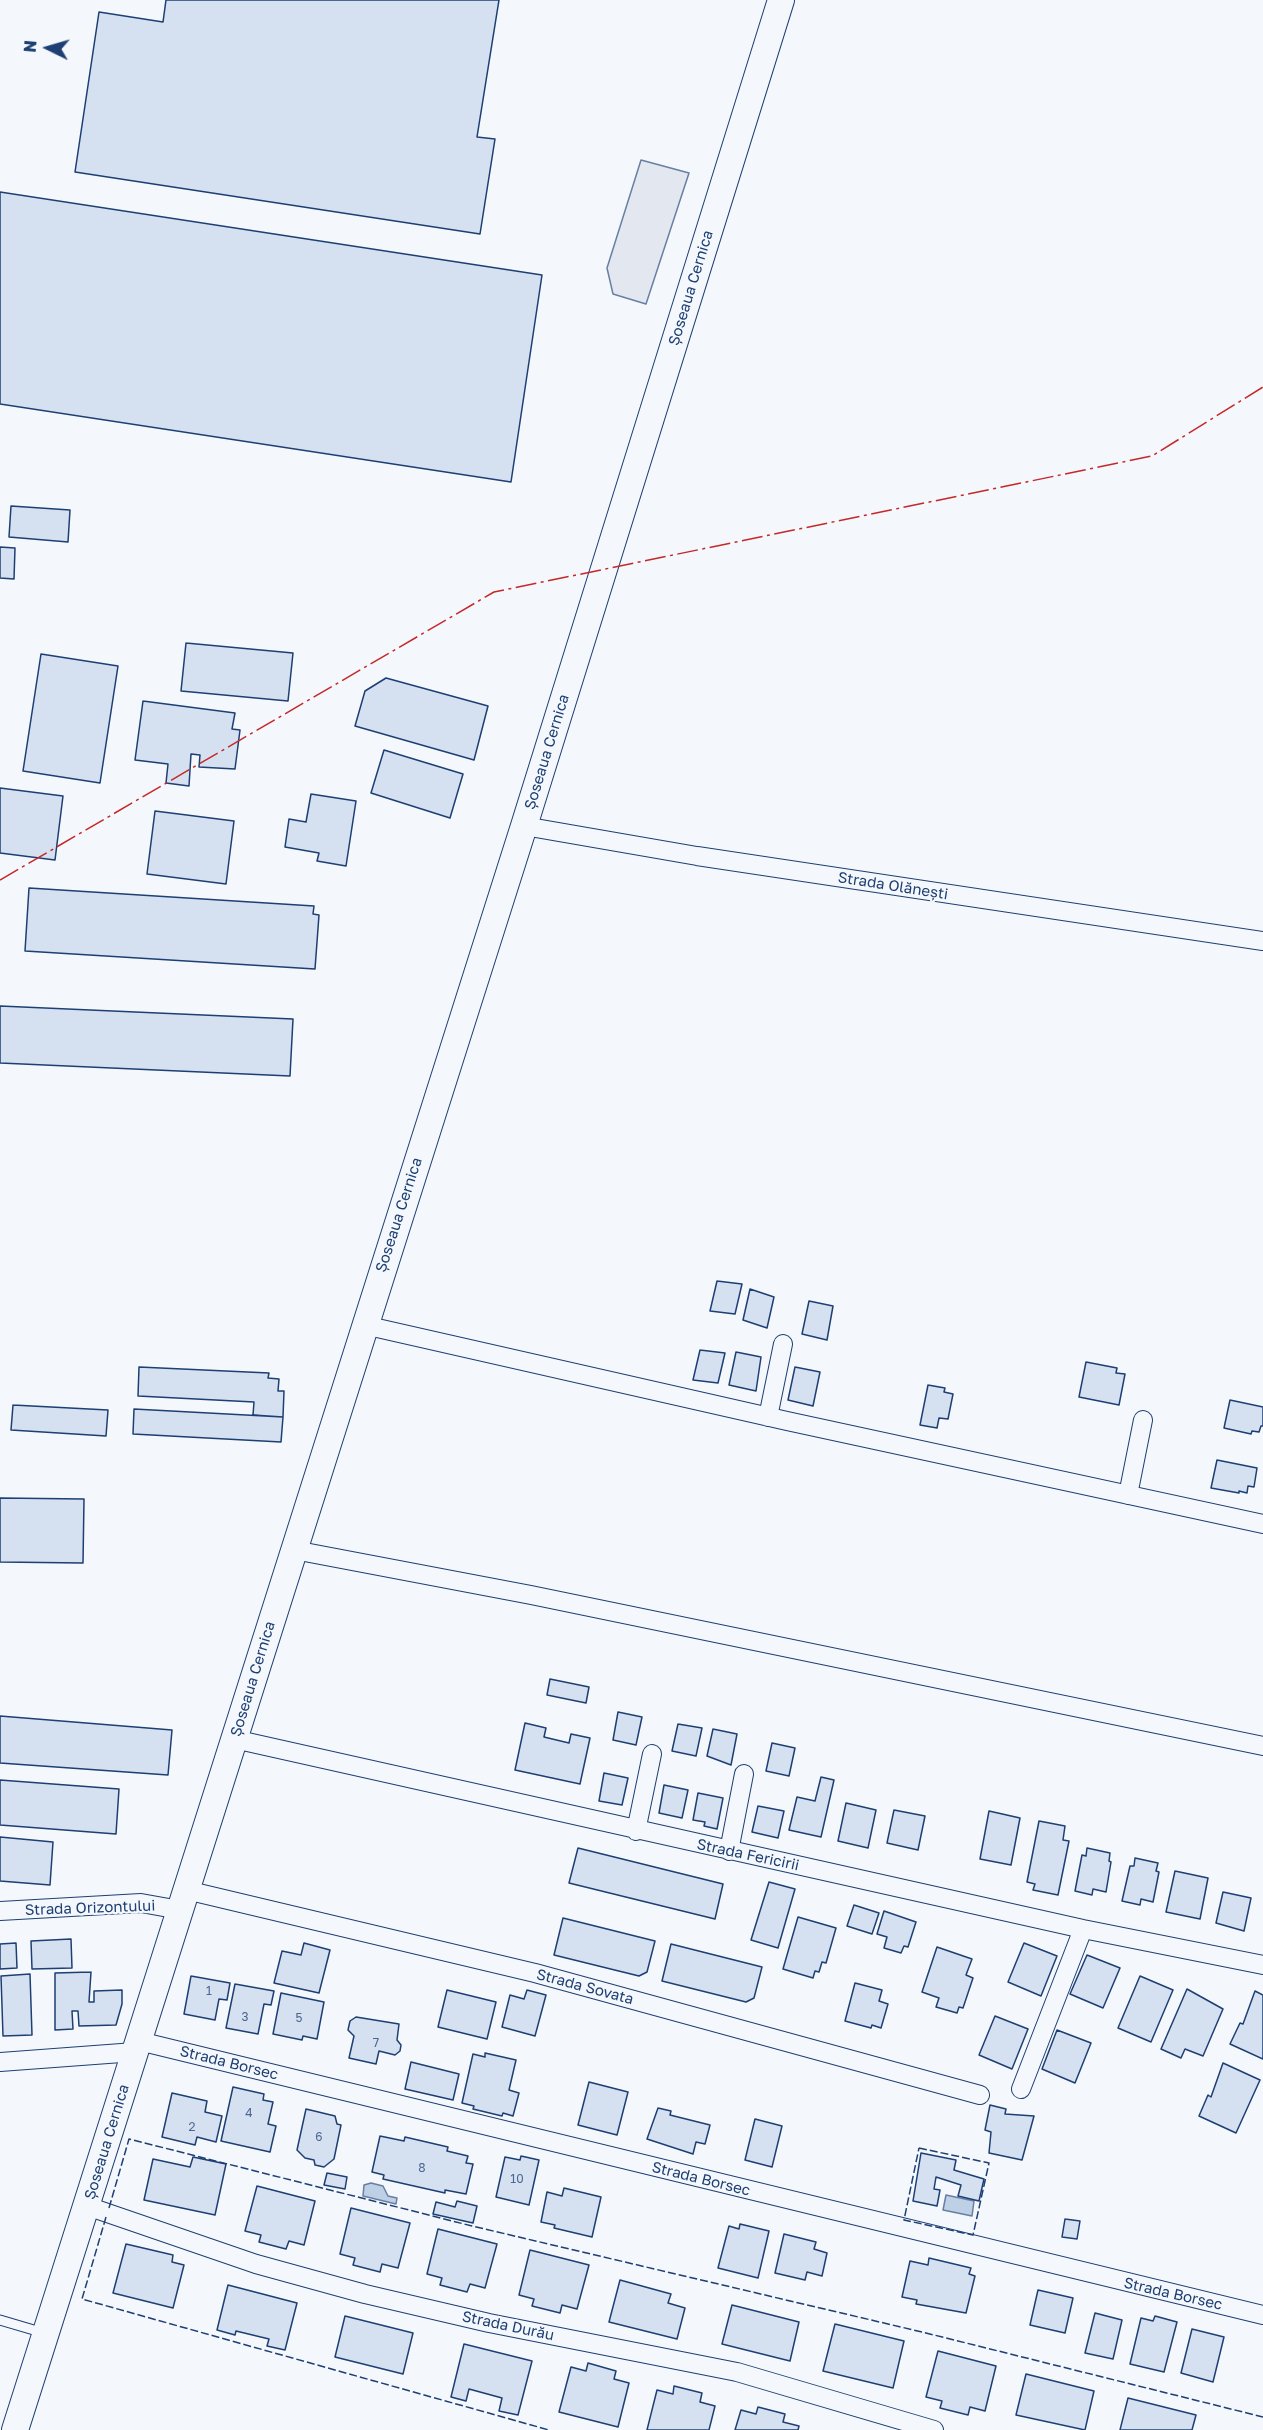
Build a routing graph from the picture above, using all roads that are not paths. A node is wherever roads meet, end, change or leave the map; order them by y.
1 (781, 0) edge
2 (524, 826) junction
3 (1263, 941) edge
4 (364, 1325) junction
5 (783, 1344) dead end
6 (768, 1417) junction
7 (1143, 1420) dead end
8 (1128, 1495) junction
9 (1263, 1524) edge
10 (294, 1550) junction
11 (234, 1739) junction
12 (1263, 1746) edge
13 (652, 1754) dead end
14 (744, 1774) dead end
15 (636, 1831) junction
16 (729, 1851) junction
17 (183, 1900) junction
18 (0, 1911) edge
19 (1083, 1929) junction
20 (1263, 1965) edge
21 (137, 2047) junction
22 (0, 2062) edge
23 (1021, 2089) dead end
24 (980, 2095) dead end
25 (87, 2206) junction
26 (1263, 2315) edge
27 (0, 2320) edge
28 (46, 2334) junction
29 (15, 2430) edge
30 (934, 2430) edge

1 - 2 street, Șoseaua Cernica
2 - 3 street, Strada Olănești
2 - 4 street, Șoseaua Cernica
4 - 6 street
4 - 10 street, Șoseaua Cernica
5 - 6 street
6 - 8 street
7 - 8 street
8 - 9 street
10 - 11 street, Șoseaua Cernica
10 - 12 street
11 - 15 street, Strada Fericirii
11 - 17 street, Șoseaua Cernica
13 - 15 street
14 - 16 street
15 - 16 street, Strada Fericirii
16 - 19 street, Strada Fericirii
17 - 18 street, Strada Orizontului
17 - 21 street, Șoseaua Cernica
17 - 24 street, Strada Sovata
19 - 20 street, Strada Fericirii
19 - 23 street
21 - 22 street, Strada Borsec
21 - 25 street, Șoseaua Cernica
21 - 26 street, Strada Borsec
25 - 28 street, Șoseaua Cernica
25 - 30 street, Strada Durău
27 - 28 lane
28 - 29 street, Șoseaua Cernica

